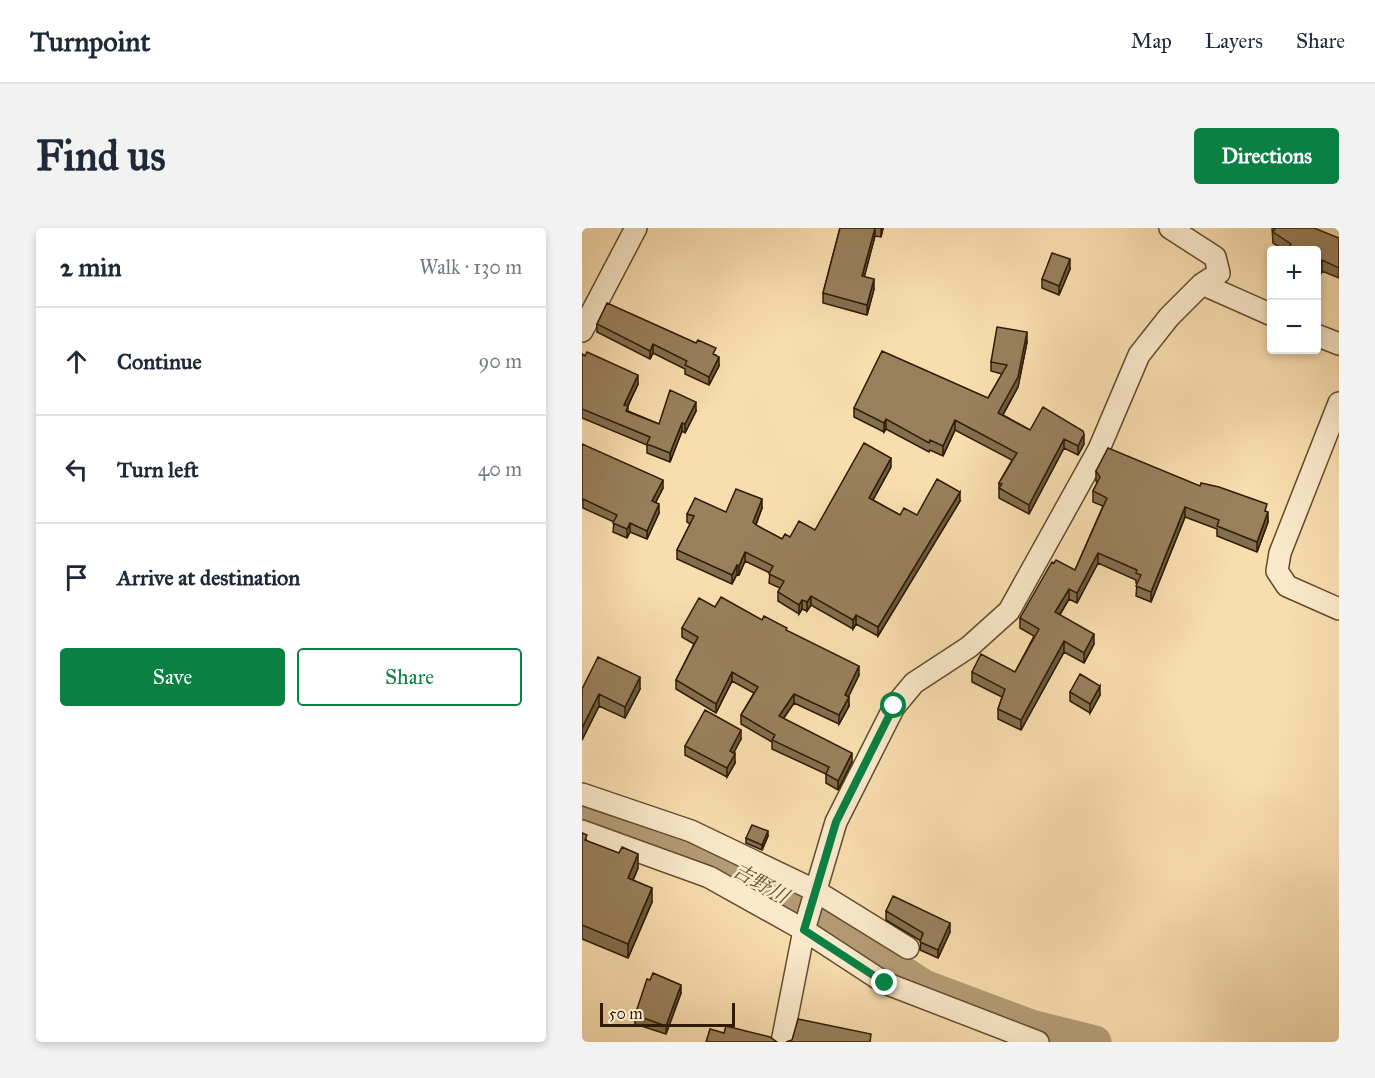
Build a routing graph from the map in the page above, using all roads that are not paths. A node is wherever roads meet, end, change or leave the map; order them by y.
1 (636, 228) edge
2 (1170, 228) edge
3 (1202, 284) junction
4 (1267, 313) edge
5 (582, 331) edge
6 (1321, 337) edge
7 (1339, 344) edge
8 (1339, 403) edge
9 (1332, 438) edge
10 (1339, 609) edge
11 (582, 794) edge
12 (582, 831) edge
13 (814, 890) junction
14 (804, 930) junction
15 (908, 948) dead end
16 (782, 1042) edge
17 (1038, 1042) edge

1 - 5 street
2 - 3 street
3 - 4 street
3 - 13 street
6 - 7 street
8 - 9 street
9 - 10 street
11 - 13 street
12 - 14 street
13 - 14 street
13 - 15 street
14 - 16 street
14 - 17 street

